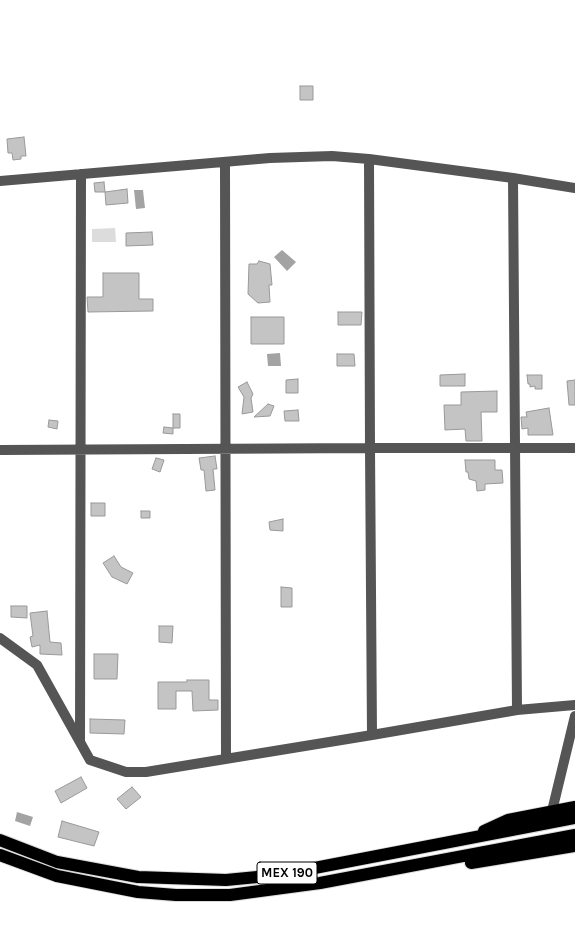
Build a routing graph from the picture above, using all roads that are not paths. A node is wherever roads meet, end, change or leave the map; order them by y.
1 (369, 159) junction
2 (225, 162) junction
3 (81, 174) junction
4 (513, 178) junction
5 (0, 181) edge
6 (575, 188) edge
7 (224, 448) junction
8 (370, 448) junction
9 (515, 448) junction
10 (575, 448) edge
11 (80, 449) junction
12 (0, 450) edge
13 (0, 638) edge
14 (575, 705) edge
15 (517, 710) junction
16 (575, 716) edge
17 (372, 735) junction
18 (80, 742) junction
19 (226, 759) junction
20 (574, 810) edge
21 (552, 811) junction
22 (575, 835) edge
23 (466, 839) junction
24 (0, 840) edge
25 (575, 846) edge
26 (559, 848) junction
27 (575, 849) edge
28 (0, 855) edge
29 (418, 865) junction

1 - 2 street
1 - 4 street
1 - 8 street
2 - 3 street
2 - 7 street
3 - 5 street
3 - 11 street
4 - 6 street
4 - 9 street
7 - 8 street
7 - 11 street
7 - 19 street
8 - 9 street
8 - 17 street
9 - 10 street
9 - 15 street
11 - 12 street
11 - 18 street
13 - 18 street
14 - 15 street
15 - 17 street
16 - 21 street
17 - 19 street
18 - 19 street
20 - 21 highway
20 - 23 highway, MEX 190
21 - 23 highway
22 - 29 highway, MEX 190
23 - 24 highway, MEX 190
25 - 26 highway
26 - 27 street
26 - 29 highway
28 - 29 highway, MEX 190

